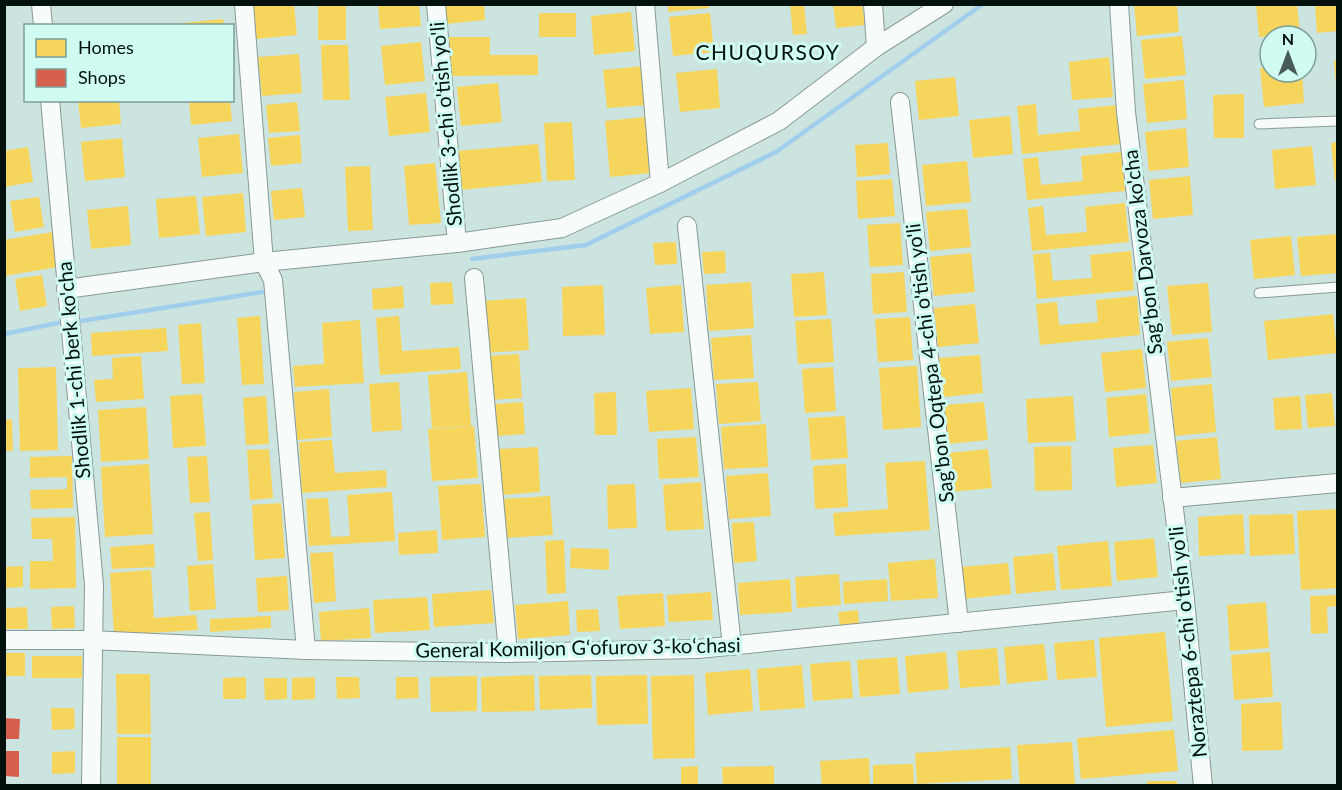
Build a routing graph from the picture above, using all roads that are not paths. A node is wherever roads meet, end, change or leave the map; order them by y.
1 (41, 4) edge
2 (244, 4) edge
3 (436, 4) edge
4 (645, 4) edge
5 (873, 4) edge
6 (944, 4) edge
7 (1119, 4) edge
8 (43, 24) edge
9 (876, 47) junction
10 (50, 102) edge
11 (900, 102) dead end
12 (1338, 121) edge
13 (1258, 124) dead end
14 (660, 183) junction
15 (687, 226) dead end
16 (457, 243) junction
17 (264, 262) junction
18 (474, 278) dead end
19 (1338, 287) edge
20 (66, 289) junction
21 (1259, 293) dead end
22 (1338, 483) edge
23 (1172, 498) junction
24 (1185, 600) junction
25 (959, 623) junction
26 (4, 640) edge
27 (91, 640) junction
28 (732, 646) junction
29 (306, 650) junction
30 (508, 653) junction
31 (91, 786) edge
32 (1203, 786) edge

1 - 8 street
2 - 17 street
3 - 16 street, Shodlik 3-chi o'tish yo'li
4 - 14 street
5 - 9 street
6 - 9 street
7 - 23 street, Sag'bon Darvoza ko'cha
9 - 14 street
10 - 20 street, Shodlik 1-chi berk ko'cha
11 - 25 street, Sag'bon Oqtepa 4-chi o'tish yo'li
12 - 13 lane
14 - 16 street
15 - 28 street
16 - 17 street
17 - 20 street
17 - 29 street
18 - 30 street
19 - 21 lane
20 - 27 street, Shodlik 1-chi berk ko'cha
22 - 23 street
23 - 24 street, Noraztepa 6-chi o'tish yo'li
24 - 25 street, General Komiljon Gʻofurov 3-koʻchasi
24 - 32 street, Noraztepa 6-chi o'tish yo'li
25 - 28 street, General Komiljon Gʻofurov 3-koʻchasi
26 - 27 street, General Komiljon Gʻofurov 3-koʻchasi
27 - 29 street, General Komiljon Gʻofurov 3-koʻchasi
27 - 31 street, Shodlik 1-chi berk ko'cha
28 - 30 street, General Komiljon Gʻofurov 3-koʻchasi
29 - 30 street, General Komiljon Gʻofurov 3-koʻchasi

